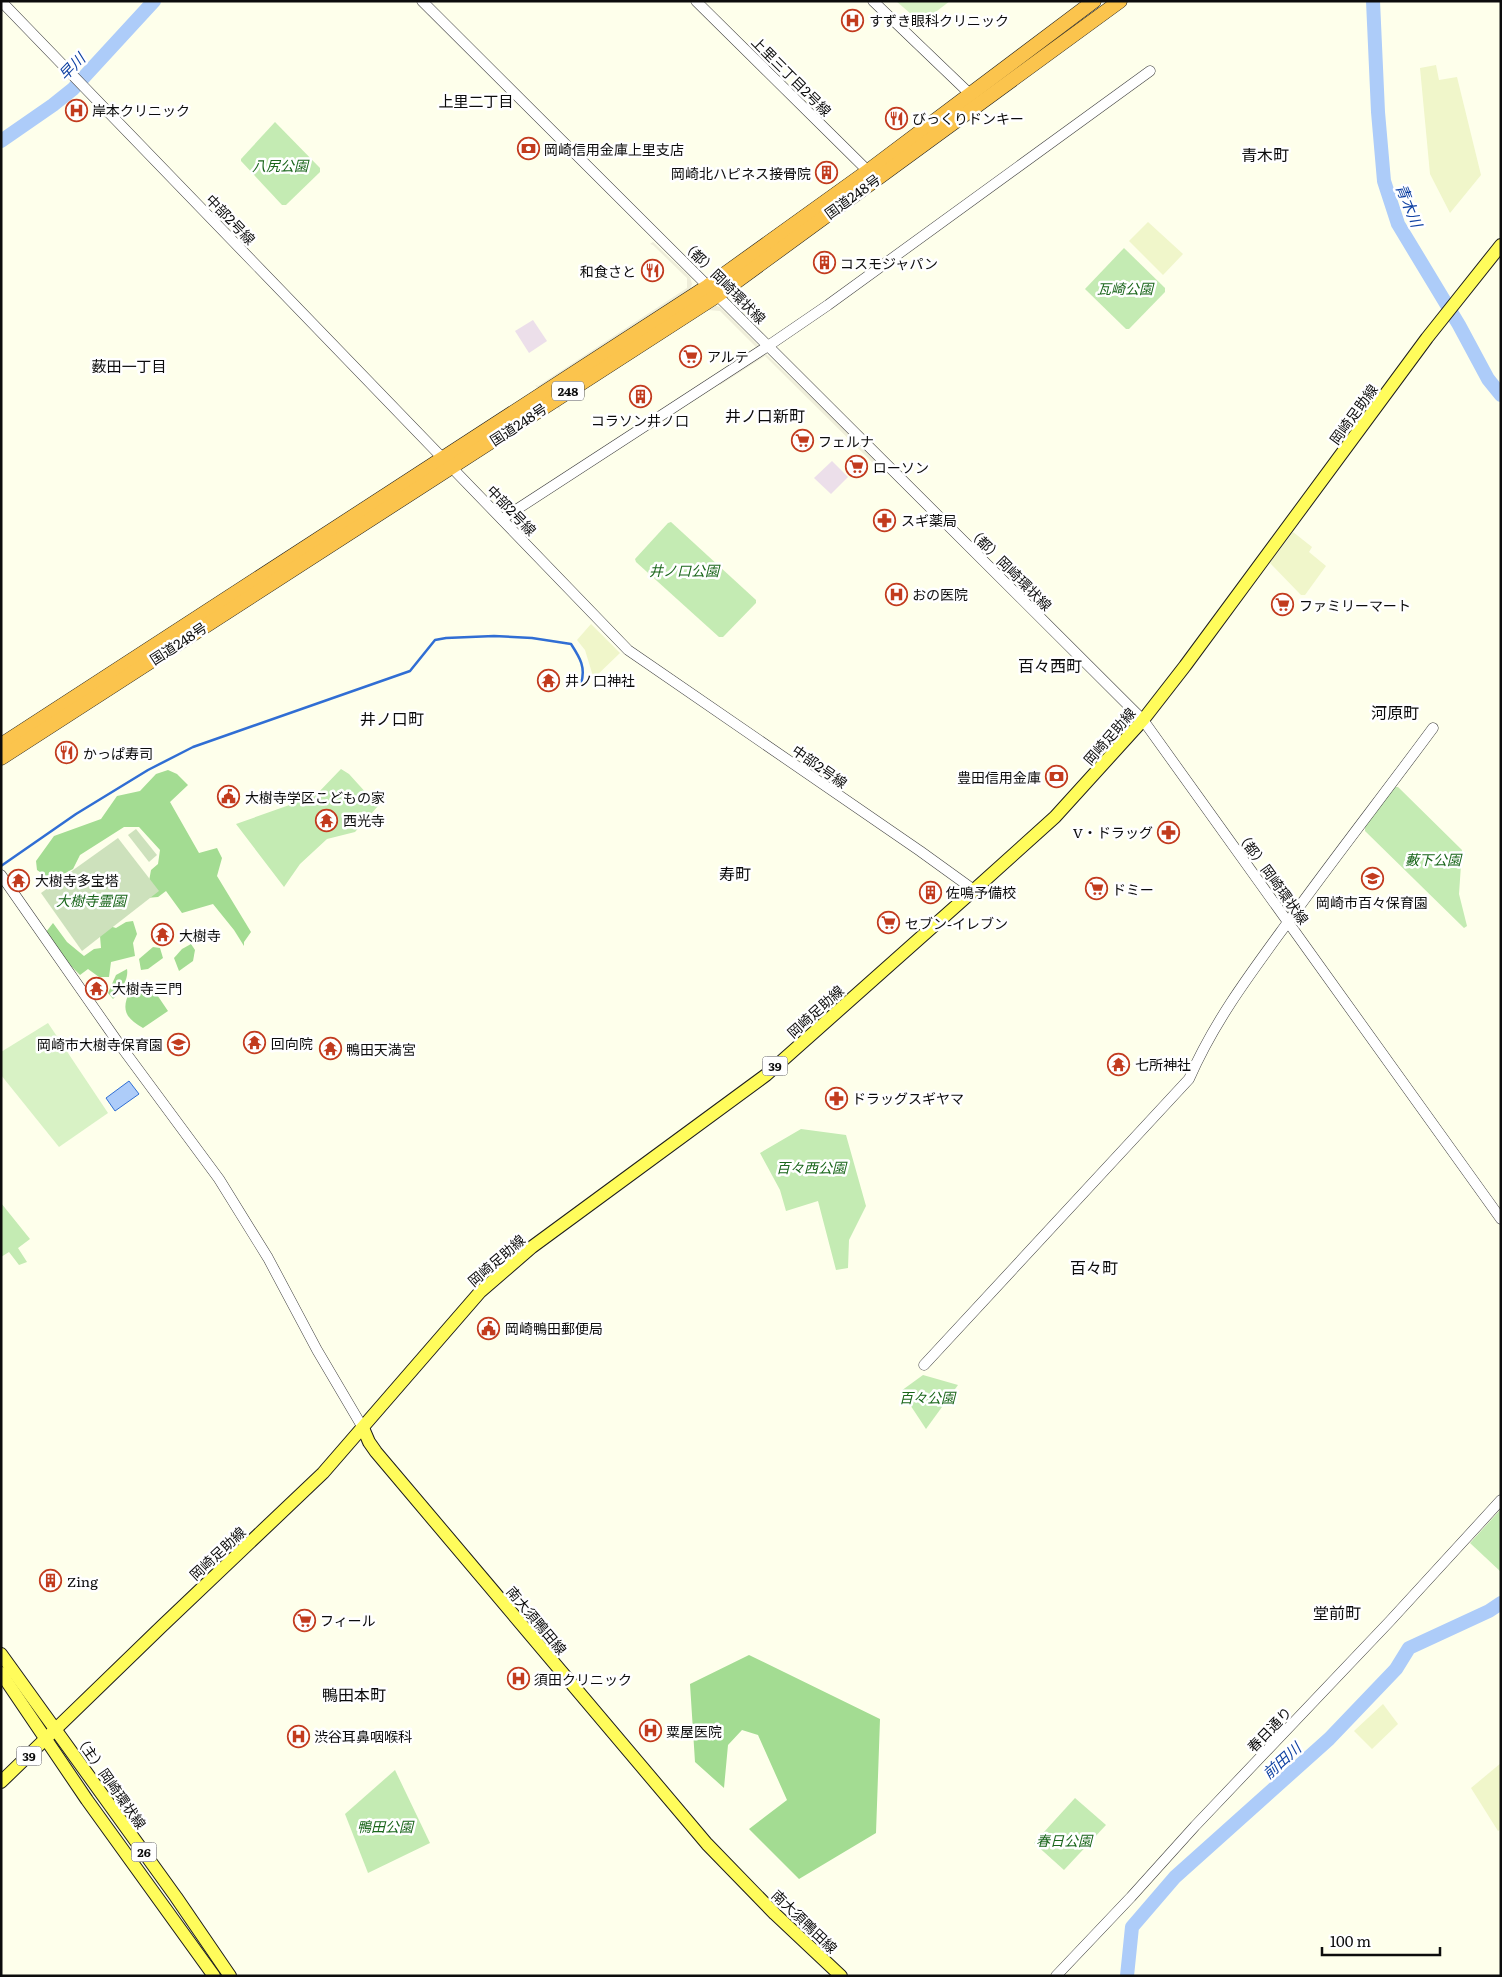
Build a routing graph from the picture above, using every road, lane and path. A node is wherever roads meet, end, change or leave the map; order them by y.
1 (1, 1) edge
2 (422, 1) edge
3 (696, 1) edge
4 (873, 1) edge
5 (1094, 1) edge
6 (1120, 1) edge
7 (1150, 71) dead end
8 (970, 94) junction
9 (868, 171) junction
10 (1501, 245) edge
11 (713, 290) junction
12 (768, 346) junction
13 (447, 463) junction
14 (502, 519) junction
15 (1143, 720) junction
16 (1433, 728) dead end
17 (1, 745) edge
18 (1, 758) edge
19 (2, 876) edge
20 (974, 890) junction
21 (1288, 922) junction
22 (1501, 1220) edge
23 (924, 1364) dead end
24 (363, 1428) junction
25 (1501, 1500) edge
26 (1, 1654) edge
27 (1, 1673) edge
28 (56, 1729) junction
29 (46, 1740) junction
30 (1, 1782) edge
31 (214, 1976) edge
32 (230, 1976) edge
33 (841, 1976) edge
34 (1056, 1976) edge

1 - 13 street, 中部2号線
2 - 11 street, （都）岡崎環状線
3 - 9 street, 上里三丁目2号線
4 - 8 street
5 - 8 highway, 国道248号 / 248
6 - 11 highway, 国道248号 / 248
7 - 12 street
8 - 9 highway, 国道248号 / 248
9 - 11 highway, 国道248号 / 248
10 - 15 main road, 岡崎足助線 / 39
11 - 12 street, （都）岡崎環状線
11 - 13 highway, 国道248号 / 248
12 - 14 street
12 - 15 street, （都）岡崎環状線
13 - 14 street, 中部2号線
13 - 17 highway, 国道248号 / 248
13 - 18 highway, 国道248号 / 248
14 - 20 street, 中部2号線
15 - 20 main road, 岡崎足助線 / 39
15 - 21 street, （都）岡崎環状線
16 - 21 street
19 - 24 street
20 - 24 main road, 岡崎足助線 / 39
21 - 22 street, （都）岡崎環状線
21 - 23 street
24 - 28 main road, 岡崎足助線 / 39
24 - 33 main road, 南大須鴨田線
25 - 34 street, 春日通り
26 - 28 main road, （主）岡崎環状線 / 26
27 - 29 main road, 26
28 - 29 main road, 岡崎足助線 / 39
28 - 32 main road, （主）岡崎環状線 / 26
29 - 30 main road, 岡崎足助線 / 39
29 - 31 main road, 26

